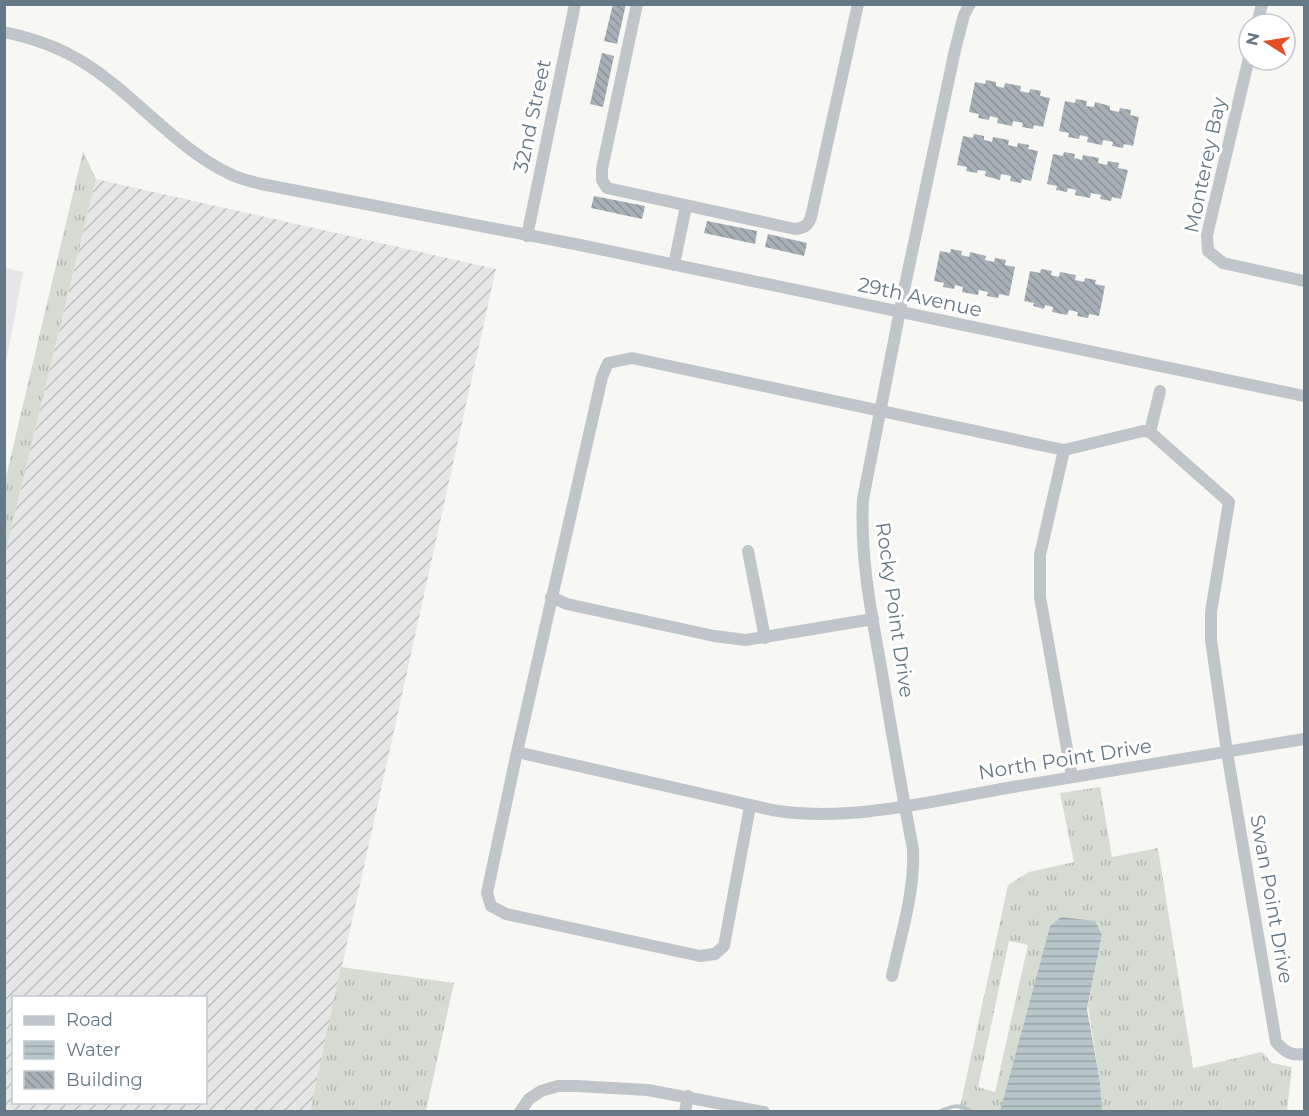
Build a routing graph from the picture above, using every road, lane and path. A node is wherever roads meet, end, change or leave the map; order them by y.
1 (575, 4) edge
2 (637, 4) edge
3 (858, 4) edge
4 (970, 4) edge
5 (4, 32) edge
6 (1246, 72) edge
7 (686, 206) junction
8 (527, 236) junction
9 (674, 265) junction
10 (1305, 281) edge
11 (900, 313) junction
12 (1160, 391) dead end
13 (1305, 396) edge
14 (880, 412) junction
15 (1150, 432) junction
16 (1064, 450) junction
17 (748, 551) dead end
18 (551, 597) junction
19 (873, 619) junction
20 (765, 638) junction
21 (1305, 739) edge
22 (517, 752) junction
23 (1227, 752) junction
24 (1072, 777) junction
25 (750, 806) junction
26 (905, 806) junction
27 (892, 976) dead end
28 (1305, 1054) edge
29 (688, 1096) junction
30 (520, 1112) edge
31 (685, 1112) edge
32 (764, 1112) edge

1 - 8 street, 32nd Street
2 - 7 street
3 - 7 street
4 - 11 street, Rocky Point Drive
5 - 8 street, 29th Avenue
6 - 10 street, Monterey Bay
7 - 9 street
8 - 9 street, 29th Avenue
9 - 11 street, 29th Avenue
11 - 13 street, 29th Avenue
11 - 14 street, Rocky Point Drive
12 - 15 street
14 - 16 street
14 - 18 street
14 - 19 street, Rocky Point Drive
15 - 16 street
15 - 23 street, Swan Point Drive
16 - 24 street
17 - 20 street
18 - 20 street
18 - 22 street
19 - 20 street
19 - 26 street, Rocky Point Drive
21 - 23 street, North Point Drive
22 - 25 street, North Point Drive
22 - 25 street
23 - 24 street, North Point Drive
23 - 28 street, Swan Point Drive
24 - 26 street, North Point Drive
25 - 26 street, North Point Drive
26 - 27 street, Rocky Point Drive
29 - 30 street
29 - 31 street
29 - 32 street

